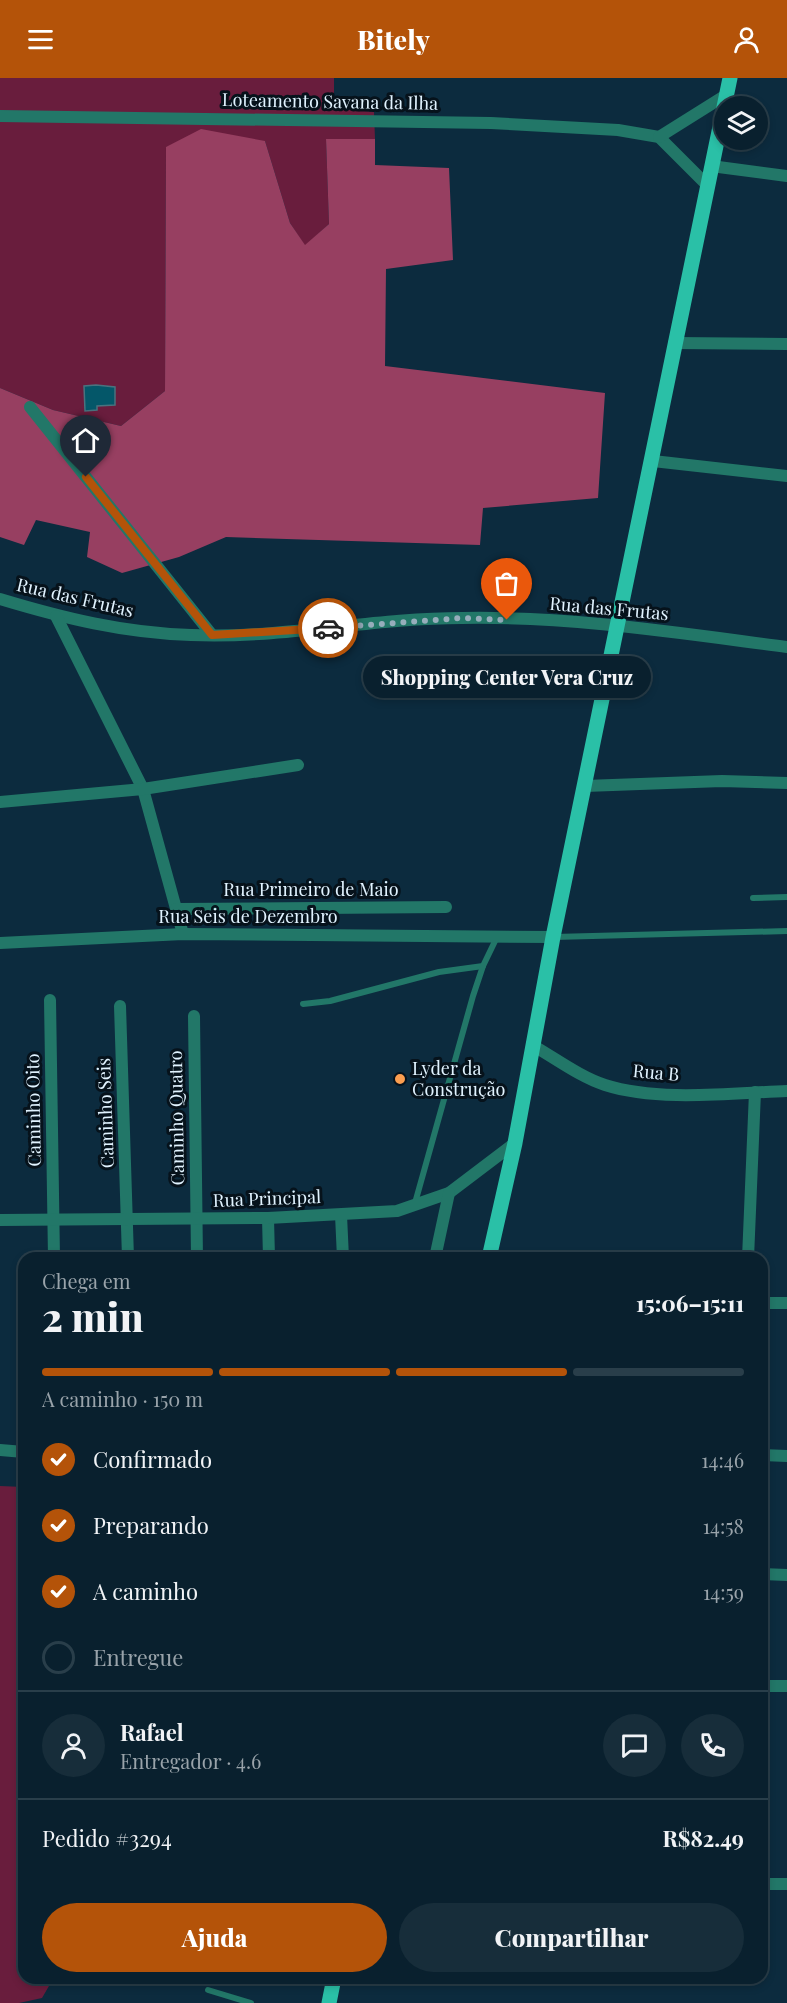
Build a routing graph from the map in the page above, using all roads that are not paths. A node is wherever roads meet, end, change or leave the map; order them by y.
1 (730, 78) edge
2 (726, 95) junction
3 (0, 116) edge
4 (659, 137) junction
5 (711, 166) junction
6 (787, 176) edge
7 (707, 185) junction
8 (675, 343) junction
9 (787, 344) edge
10 (30, 407) dead end
11 (653, 461) junction
12 (787, 476) edge
13 (0, 599) edge
14 (56, 616) junction
15 (619, 625) junction
16 (212, 635) junction
17 (787, 647) edge
18 (298, 765) dead end
19 (787, 783) edge
20 (585, 786) junction
21 (142, 789) junction
22 (0, 802) edge
23 (787, 897) edge
24 (753, 898) dead end
25 (446, 907) dead end
26 (176, 909) junction
27 (787, 931) edge
28 (183, 934) junction
29 (496, 937) junction
30 (553, 937) junction
31 (0, 943) edge
32 (483, 966) junction
33 (50, 1000) dead end
34 (303, 1004) dead end
35 (120, 1006) dead end
36 (194, 1016) dead end
37 (532, 1045) junction
38 (787, 1091) edge
39 (755, 1092) junction
40 (515, 1143) junction
41 (449, 1193) junction
42 (414, 1207) junction
43 (341, 1215) junction
44 (268, 1218) junction
45 (127, 1219) junction
46 (196, 1219) junction
47 (0, 1220) edge
48 (54, 1220) junction
49 (54, 1252) edge
50 (128, 1252) edge
51 (197, 1252) edge
52 (269, 1252) edge
53 (343, 1252) edge
54 (436, 1252) edge
55 (490, 1252) edge
56 (748, 1252) edge
57 (768, 1302) edge
58 (787, 1303) edge
59 (0, 1450) edge
60 (18, 1452) edge
61 (768, 1455) edge
62 (787, 1456) edge
63 (768, 1574) edge
64 (787, 1575) edge
65 (768, 1686) edge
66 (787, 1686) edge
67 (768, 1884) edge
68 (787, 1884) edge
69 (333, 1984) edge
70 (208, 1990) dead end
71 (251, 2003) edge
72 (329, 2003) edge

1 - 2 main road
2 - 4 street
2 - 5 main road
3 - 4 street, Loteamento Savana da Ilha
4 - 7 street
5 - 6 street
5 - 7 main road
7 - 8 main road
8 - 9 street
8 - 11 main road
10 - 16 street
11 - 12 street
11 - 15 main road
13 - 14 street, Rua das Frutas
14 - 16 street, Rua das Frutas
14 - 21 street
15 - 16 street, Rua das Frutas
15 - 17 street, Rua das Frutas
15 - 20 main road
18 - 21 street
19 - 20 street
20 - 30 main road
21 - 22 street
21 - 26 street
23 - 24 lane
25 - 26 street, Rua Primeiro de Maio
26 - 28 street
27 - 30 lane
28 - 29 street, Rua Seis de Dezembro
28 - 31 street, Rua Seis de Dezembro
29 - 30 street, Rua Seis de Dezembro
29 - 32 lane
30 - 37 main road
32 - 34 lane
32 - 42 lane
33 - 48 street, Caminho Oito
35 - 45 street, Caminho Seis
36 - 46 street, Caminho Quatro
37 - 39 street, Rua B
37 - 40 main road
38 - 39 street, Rua B
39 - 56 street
40 - 41 street, Rua Principal
40 - 55 main road
41 - 42 street, Rua Principal
41 - 54 street
42 - 43 street, Rua Principal
43 - 44 street, Rua Principal
43 - 53 street
44 - 46 street, Rua Principal
44 - 52 street
45 - 46 street, Rua Principal
45 - 48 street, Rua Principal
45 - 50 street, Caminho Seis
46 - 51 street, Caminho Quatro
47 - 48 street, Rua Principal
48 - 49 street, Caminho Oito
57 - 58 street
59 - 60 street
61 - 62 street
63 - 64 street
65 - 66 street
67 - 68 street
69 - 72 main road
70 - 71 lane

